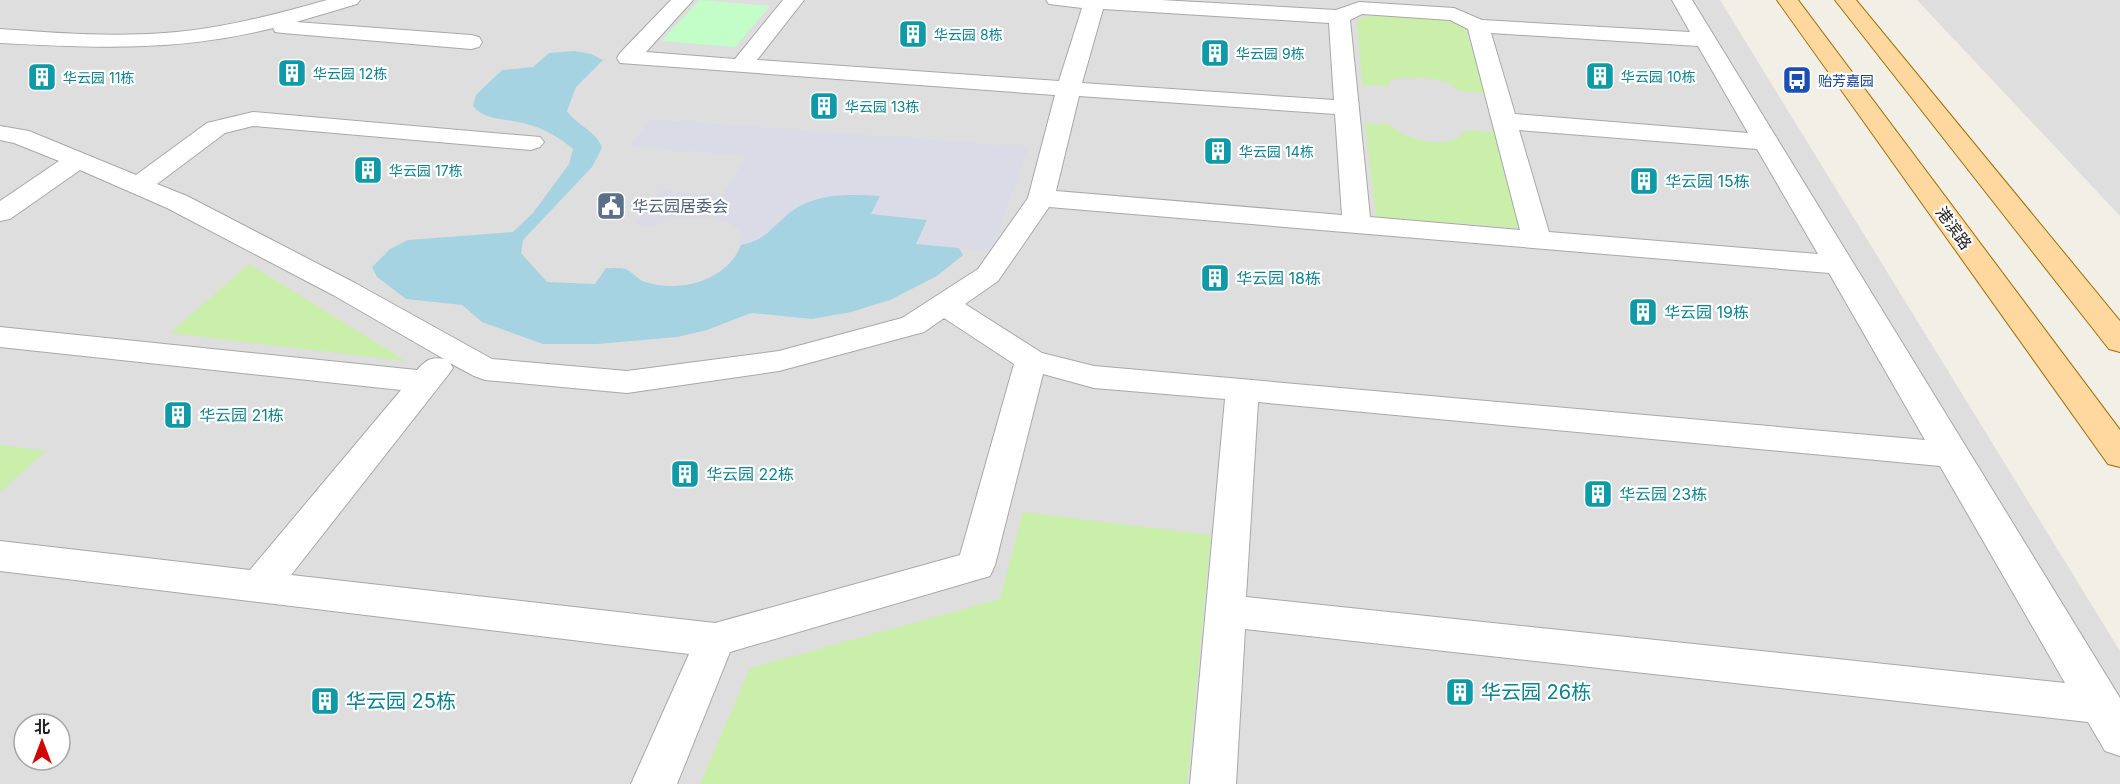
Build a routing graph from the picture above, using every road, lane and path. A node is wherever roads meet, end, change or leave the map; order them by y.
1 (350, 0) edge
2 (683, 0) edge
3 (794, 0) edge
4 (1056, 0) edge
5 (1682, 0) edge
6 (1787, 0) edge
7 (1845, 0) edge
8 (1095, 1) edge
9 (1399, 5) edge
10 (1340, 17) junction
11 (261, 26) junction
12 (1478, 26) junction
13 (0, 36) edge
14 (1706, 40) junction
15 (471, 42) dead end
16 (741, 66) junction
17 (1069, 89) junction
18 (1347, 108) junction
19 (1504, 121) junction
20 (0, 133) edge
21 (531, 142) dead end
22 (1767, 142) junction
23 (78, 160) junction
24 (139, 185) junction
25 (1041, 198) junction
26 (0, 213) edge
27 (1357, 225) junction
28 (1537, 240) junction
29 (1840, 265) junction
30 (944, 304) junction
31 (0, 338) edge
32 (2120, 342) edge
33 (452, 350) junction
34 (1031, 360) junction
35 (426, 382) junction
36 (1242, 390) junction
37 (1953, 455) junction
38 (2120, 455) edge
39 (0, 556) edge
40 (259, 586) junction
41 (1226, 611) junction
42 (715, 640) junction
43 (2110, 721) edge
44 (654, 784) edge
45 (1213, 784) edge

1 - 11 street
2 - 16 street
3 - 16 street
4 - 8 street
5 - 14 street
6 - 38 main road, 港滨路
7 - 32 main road
8 - 10 street
8 - 17 street
9 - 10 street
9 - 12 street
10 - 18 street
11 - 13 street
11 - 15 street
12 - 14 street
12 - 19 street
14 - 22 street
16 - 17 street
17 - 18 street
17 - 25 street
18 - 27 street
19 - 22 street
19 - 28 street
20 - 23 street
21 - 24 street
22 - 29 street
23 - 24 street
23 - 26 street
24 - 33 street
25 - 27 street
25 - 30 street
27 - 28 street
28 - 29 street
29 - 37 street
30 - 33 street
30 - 34 street
31 - 35 street
33 - 35 street
34 - 36 street
34 - 42 street
35 - 40 street
36 - 37 street
36 - 41 street
37 - 43 street
39 - 40 street
40 - 42 street
41 - 43 street
41 - 45 street
42 - 44 street

